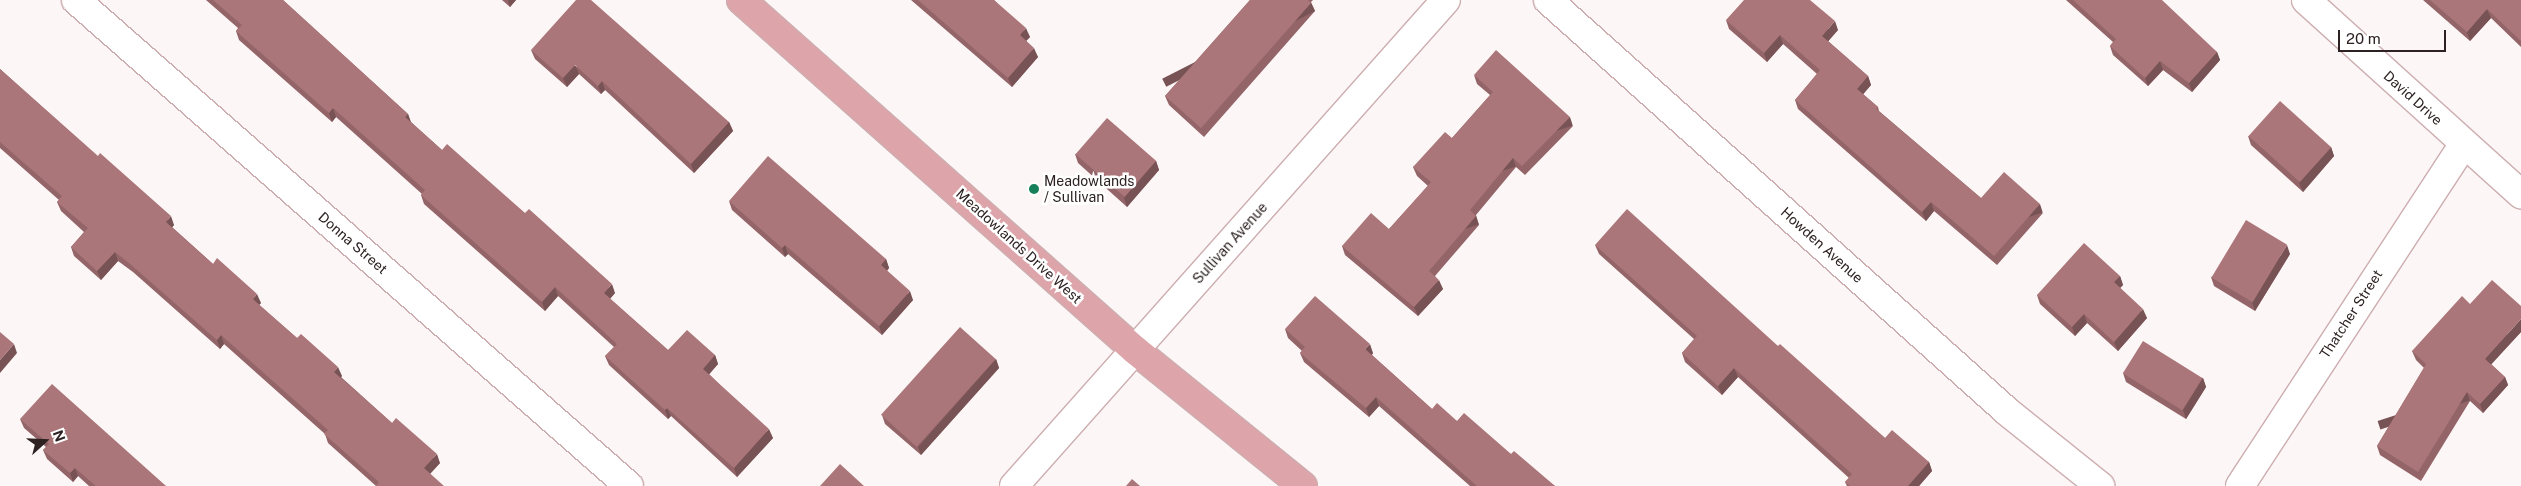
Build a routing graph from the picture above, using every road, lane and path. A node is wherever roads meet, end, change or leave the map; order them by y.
1 (76, 0) edge
2 (741, 0) edge
3 (1446, 0) edge
4 (1548, 0) edge
5 (2306, 0) edge
6 (2464, 144) junction
7 (2521, 194) edge
8 (1136, 350) junction
9 (629, 486) edge
10 (1014, 486) edge
11 (1303, 486) edge
12 (2100, 486) edge
13 (2240, 486) edge

1 - 9 street, Donna Street
2 - 8 main road, Meadowlands Drive West
3 - 8 street, Sullivan Avenue
4 - 12 street, Howden Avenue
5 - 6 street, David Drive
6 - 7 street, David Drive
6 - 13 street, Thatcher Street
8 - 10 street, Sullivan Avenue
8 - 11 main road, Meadowlands Drive West

